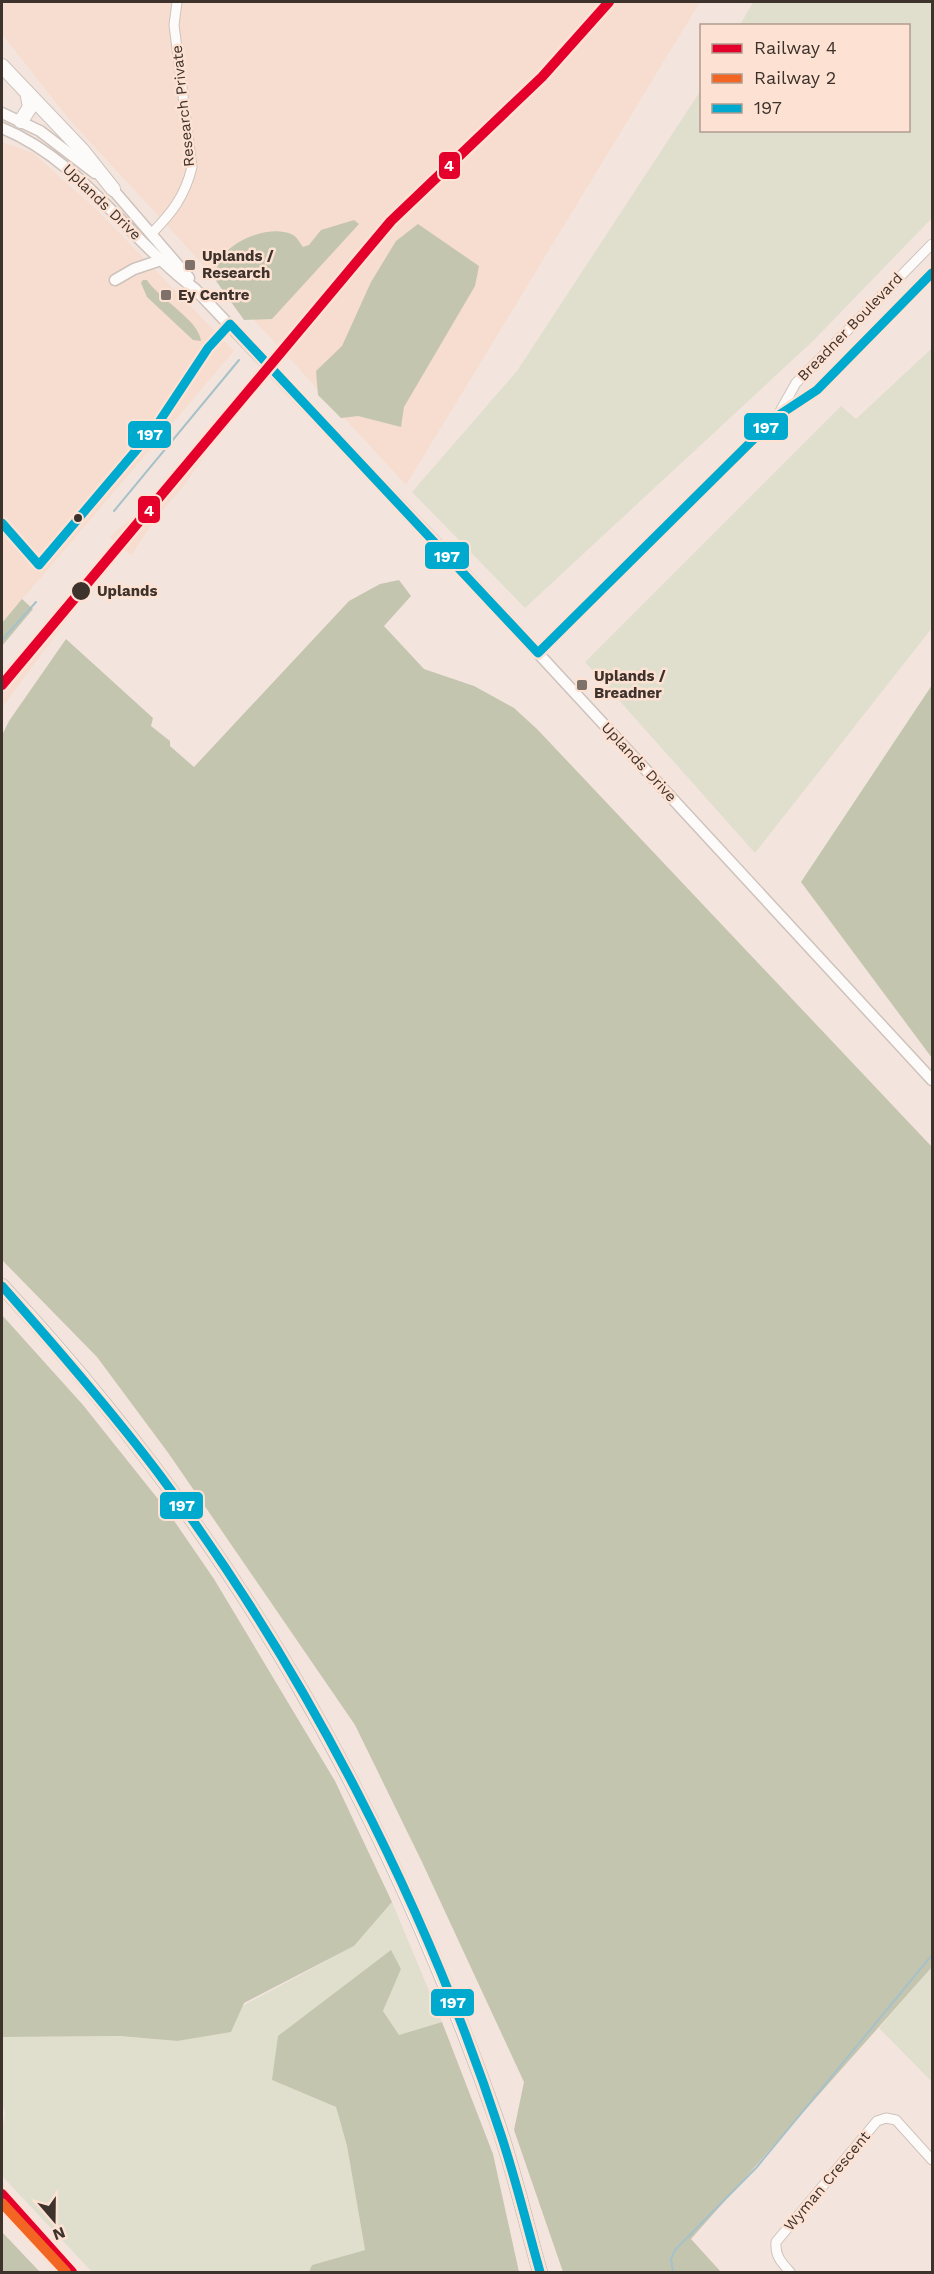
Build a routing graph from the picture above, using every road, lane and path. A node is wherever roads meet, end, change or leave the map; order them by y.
1 (177, 2) edge
2 (2, 66) edge
3 (27, 93) junction
4 (2, 113) edge
5 (21, 121) junction
6 (2, 128) edge
7 (13, 132) junction
8 (113, 189) junction
9 (151, 234) junction
10 (933, 244) edge
11 (161, 260) junction
12 (933, 273) edge
13 (115, 280) dead end
14 (195, 289) junction
15 (776, 417) junction
16 (538, 653) junction
17 (933, 1080) edge
18 (2, 1286) edge
19 (933, 2160) edge
20 (540, 2272) edge
21 (790, 2272) edge

1 - 9 street, Research Private
2 - 3 highway
3 - 5 highway
3 - 8 highway
4 - 5 main road, Uplands Drive
5 - 7 main road
5 - 8 main road, Uplands Drive
6 - 7 main road, Uplands Drive
7 - 11 main road, Uplands Drive
8 - 9 main road, Uplands Drive
9 - 14 main road, Uplands Drive
10 - 15 street, Breadner Boulevard
11 - 13 main road
11 - 14 main road, Uplands Drive
12 - 15 street, Breadner Boulevard
14 - 16 main road, Uplands Drive
15 - 16 street, Breadner Boulevard
16 - 17 main road, Uplands Drive
18 - 20 highway
19 - 21 street, Wyman Crescent

